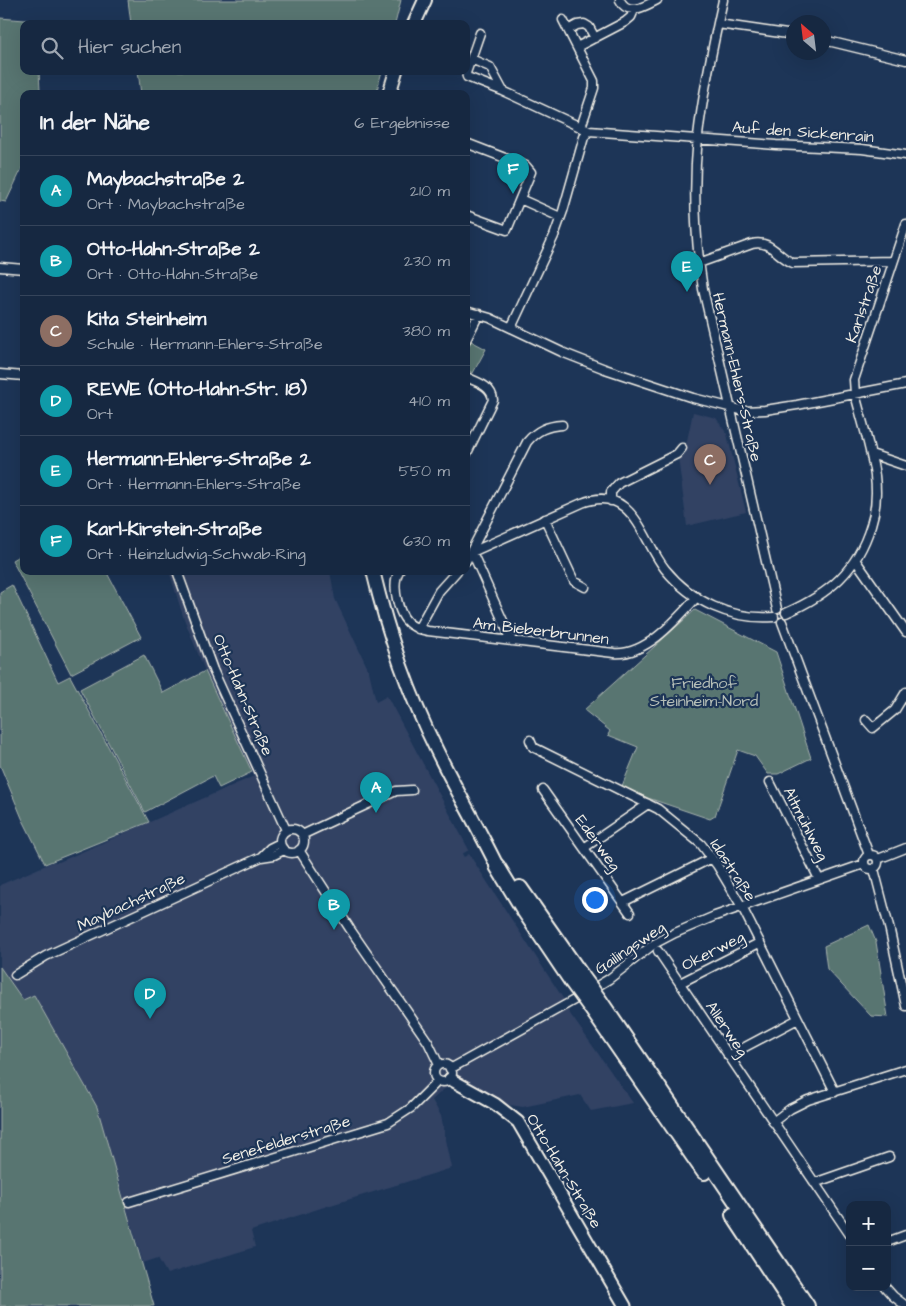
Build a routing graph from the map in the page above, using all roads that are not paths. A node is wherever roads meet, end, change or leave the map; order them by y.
1 (424, 0) edge
2 (620, 0) edge
3 (658, 0) edge
4 (723, 0) edge
5 (634, 10) junction
6 (416, 20) edge
7 (563, 20) dead end
8 (718, 24) junction
9 (568, 30) junction
10 (480, 34) dead end
11 (786, 34) edge
12 (595, 38) junction
13 (831, 42) edge
14 (577, 47) junction
15 (471, 59) joint
16 (906, 60) edge
17 (395, 75) edge
18 (466, 75) edge
19 (390, 90) edge
20 (503, 91) junction
21 (581, 128) junction
22 (589, 131) junction
23 (698, 138) junction
24 (470, 145) edge
25 (906, 155) edge
26 (520, 199) junction
27 (470, 216) edge
28 (560, 217) junction
29 (906, 224) edge
30 (894, 261) junction
31 (698, 263) junction
32 (0, 267) edge
33 (20, 269) edge
34 (470, 312) edge
35 (478, 314) junction
36 (511, 328) junction
37 (470, 331) edge
38 (0, 374) edge
39 (20, 376) edge
40 (470, 379) edge
41 (906, 384) edge
42 (855, 394) junction
43 (731, 408) junction
44 (562, 425) dead end
45 (470, 447) edge
46 (682, 448) dead end
47 (871, 454) junction
48 (906, 466) edge
49 (611, 501) junction
50 (545, 519) junction
51 (472, 552) junction
52 (470, 555) edge
53 (856, 561) junction
54 (178, 575) edge
55 (373, 575) edge
56 (398, 575) edge
57 (454, 575) edge
58 (585, 587) dead end
59 (697, 597) junction
60 (777, 609) junction
61 (786, 613) junction
62 (774, 617) junction
63 (782, 622) junction
64 (418, 628) junction
65 (906, 632) edge
66 (512, 641) junction
67 (906, 692) edge
68 (866, 720) dead end
69 (530, 740) dead end
70 (770, 782) dead end
71 (412, 790) dead end
72 (543, 790) dead end
73 (648, 804) junction
74 (286, 830) junction
75 (302, 835) junction
76 (282, 846) junction
77 (584, 848) junction
78 (906, 848) edge
79 (299, 850) junction
80 (869, 855) junction
81 (712, 858) junction
82 (878, 859) junction
83 (500, 864) joint
84 (864, 864) junction
85 (874, 869) junction
86 (819, 879) junction
87 (623, 902) junction
88 (742, 907) junction
89 (630, 913) dead end
90 (759, 943) junction
91 (658, 951) dead end
92 (15, 975) dead end
93 (680, 983) junction
94 (595, 1005) junction
95 (906, 1006) edge
96 (798, 1019) junction
97 (728, 1056) junction
98 (439, 1065) junction
99 (906, 1069) edge
100 (450, 1074) junction
101 (438, 1081) junction
102 (835, 1092) junction
103 (773, 1122) junction
104 (889, 1157) dead end
105 (814, 1183) junction
106 (129, 1202) dead end
107 (846, 1229) edge
108 (906, 1235) edge
109 (891, 1241) edge
110 (889, 1291) edge
111 (625, 1306) edge
112 (793, 1306) edge
113 (807, 1306) edge
114 (906, 1306) edge

1 - 6 main road
2 - 5 street
3 - 5 street
4 - 8 street, Hermann-Ehlers-Straße
5 - 12 street
7 - 9 street
8 - 11 street
8 - 23 street, Hermann-Ehlers-Straße
9 - 12 street
9 - 14 street
10 - 15 street
12 - 14 street
13 - 16 street
14 - 21 street
15 - 20 street
17 - 19 main road
18 - 20 street, Auf den Sickenrain
20 - 21 street, Auf den Sickenrain
21 - 22 street, Auf den Sickenrain
22 - 23 street, Auf den Sickenrain
22 - 28 street
23 - 25 street, Auf den Sickenrain
23 - 31 street, Hermann-Ehlers-Straße
24 - 26 street
26 - 27 street
26 - 28 street
28 - 36 street
29 - 30 street, Karlstraße
30 - 31 street
30 - 42 street, Karlstraße
31 - 43 street, Hermann-Ehlers-Straße
32 - 33 street
34 - 35 street
35 - 36 street
35 - 37 street
36 - 43 street
38 - 39 street
40 - 45 street
41 - 42 street
42 - 43 street
42 - 47 street
43 - 60 street, Hermann-Ehlers-Straße
44 - 51 street
46 - 49 street
47 - 48 street
47 - 53 street
49 - 50 street
49 - 59 street
50 - 51 street
50 - 58 street
51 - 52 street
51 - 66 street
53 - 61 street
53 - 65 street
54 - 74 street, Otto-Hahn-Straße
55 - 83 main road
56 - 64 street
57 - 64 street
59 - 62 street
59 - 66 street, Am Bieberbrunnen
60 - 61 street
60 - 62 street
61 - 63 street
62 - 63 street
63 - 80 street
64 - 66 street, Am Bieberbrunnen
67 - 68 street
69 - 73 street, Idastraße
70 - 86 street, Altmühlweg
71 - 75 street
72 - 77 street, Ederweg
73 - 77 street
73 - 81 street, Idastraße
74 - 75 street
74 - 76 street
75 - 79 street
76 - 79 street
76 - 92 street, Maybachstraße
77 - 87 street, Ederweg
78 - 82 street
79 - 98 street
80 - 82 street
80 - 84 street
81 - 87 street
81 - 88 street, Idastraße
82 - 85 street
83 - 94 highway, bridge
84 - 85 street
84 - 86 street, Gailingsweg
85 - 95 street
86 - 88 street, Gailingsweg
87 - 89 street, Ederweg
88 - 90 street, Idastraße
88 - 100 street, Gailingsweg
90 - 93 street, Okerweg
90 - 96 street, Idastraße
91 - 93 street, Allerweg
93 - 97 street, Allerweg
94 - 112 highway
94 - 113 highway
96 - 97 street
96 - 102 street, Idastraße
97 - 103 street, Allerweg
98 - 100 street, Otto-Hahn-Straße
98 - 101 street
99 - 102 street
100 - 101 street
100 - 111 street, Otto-Hahn-Straße
101 - 106 street, Senefelderstraße
102 - 103 street
103 - 105 street, Allerweg
104 - 105 street
105 - 107 street, Allerweg
108 - 109 street
110 - 114 street

